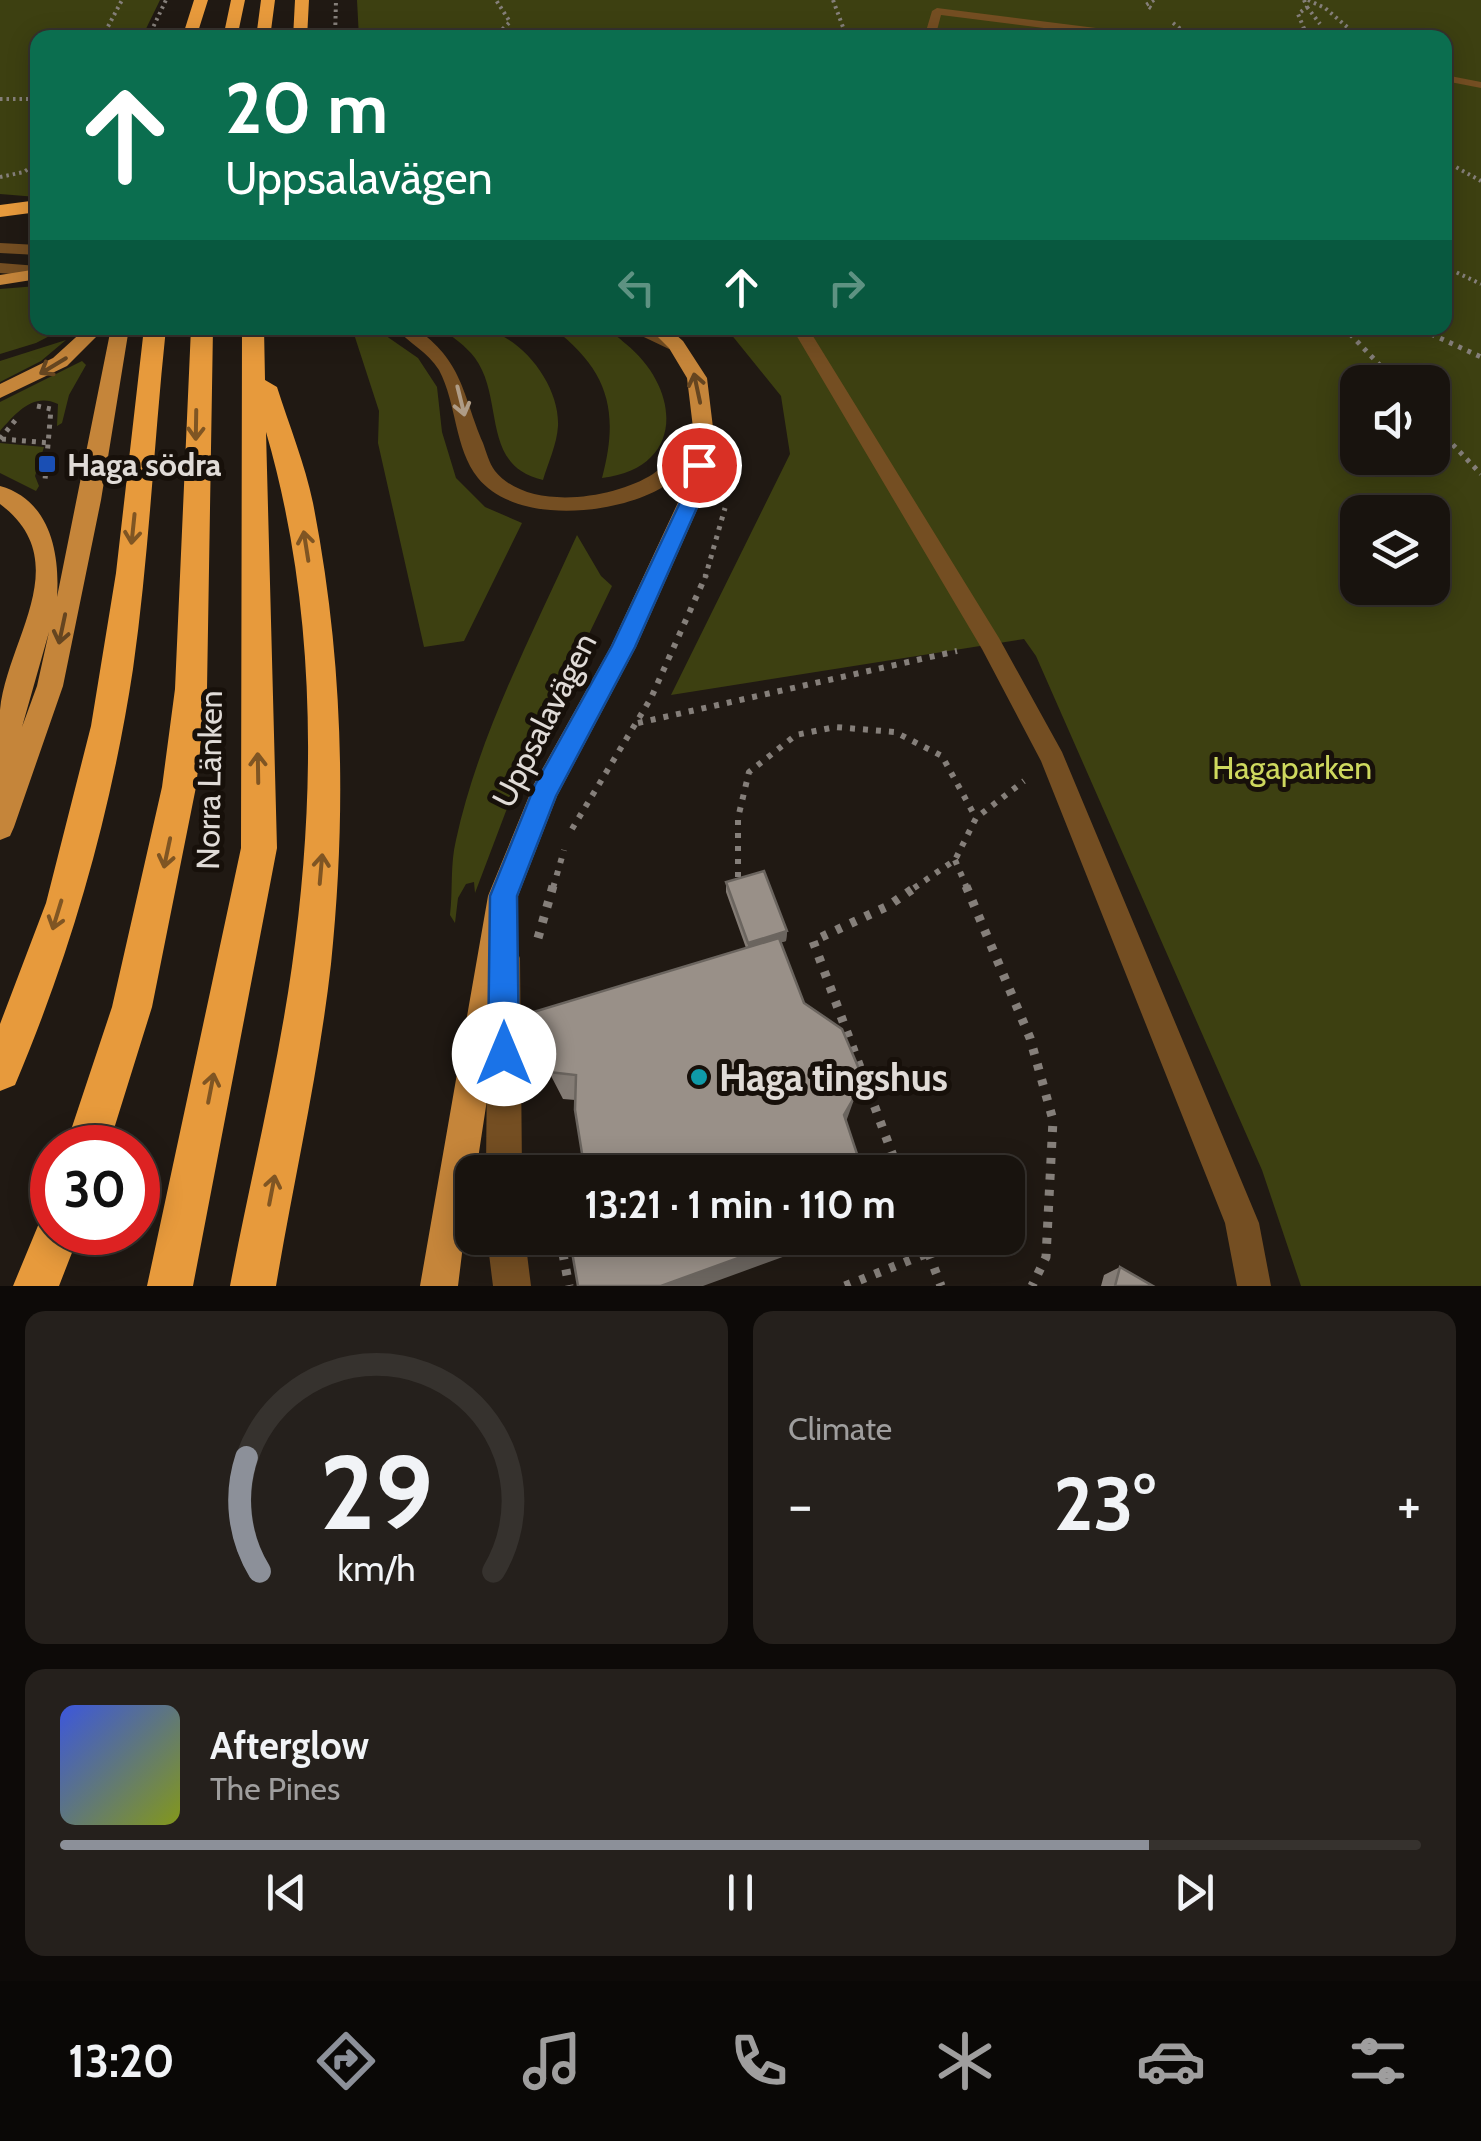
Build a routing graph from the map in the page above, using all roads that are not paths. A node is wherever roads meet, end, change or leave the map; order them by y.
1 (201, 0) edge
2 (238, 0) edge
3 (268, 0) edge
4 (302, 0) edge
5 (189, 30) edge
6 (232, 30) edge
7 (264, 30) edge
8 (300, 30) edge
9 (931, 30) edge
10 (1088, 30) edge
11 (1452, 79) edge
12 (1481, 85) edge
13 (30, 207) edge
14 (0, 211) edge
15 (0, 248) edge
16 (30, 250) edge
17 (0, 268) edge
18 (30, 272) edge
19 (30, 274) edge
20 (0, 280) edge
21 (89, 335) edge
22 (119, 335) edge
23 (154, 335) edge
24 (202, 335) edge
25 (415, 335) edge
26 (651, 335) edge
27 (665, 335) edge
28 (804, 335) edge
29 (254, 342) edge
30 (676, 345) junction
31 (0, 392) edge
32 (704, 436) junction
33 (0, 493) edge
34 (14, 783) junction
35 (0, 828) edge
36 (504, 896) junction
37 (0, 1070) edge
38 (94, 1125) edge
39 (504, 1155) edge
40 (49, 1255) edge
41 (508, 1255) edge
42 (36, 1286) edge
43 (170, 1286) edge
44 (253, 1286) edge
45 (440, 1286) edge
46 (512, 1286) edge
47 (1254, 1286) edge

1 - 5 highway
2 - 6 highway
3 - 7 highway
4 - 8 highway
9 - 10 lane
11 - 12 lane
13 - 14 highway
15 - 16 street
17 - 18 street
19 - 20 main road
21 -> 31 main road
22 -> 34 main road
23 -> 37 highway
24 -> 38 highway, Norra Länken
25 -> 32 street
26 - 30 street
27 - 30 main road, Uppsalavägen
28 - 47 lane
43 -> 29 highway, Norra Länken
44 -> 29 highway
32 -> 30 main road, Uppsalavägen
32 - 36 main road, Uppsalavägen
33 - 34 main road
34 - 35 main road
36 - 39 street
36 - 45 main road, Uppsalavägen
40 - 42 highway
41 - 46 street

